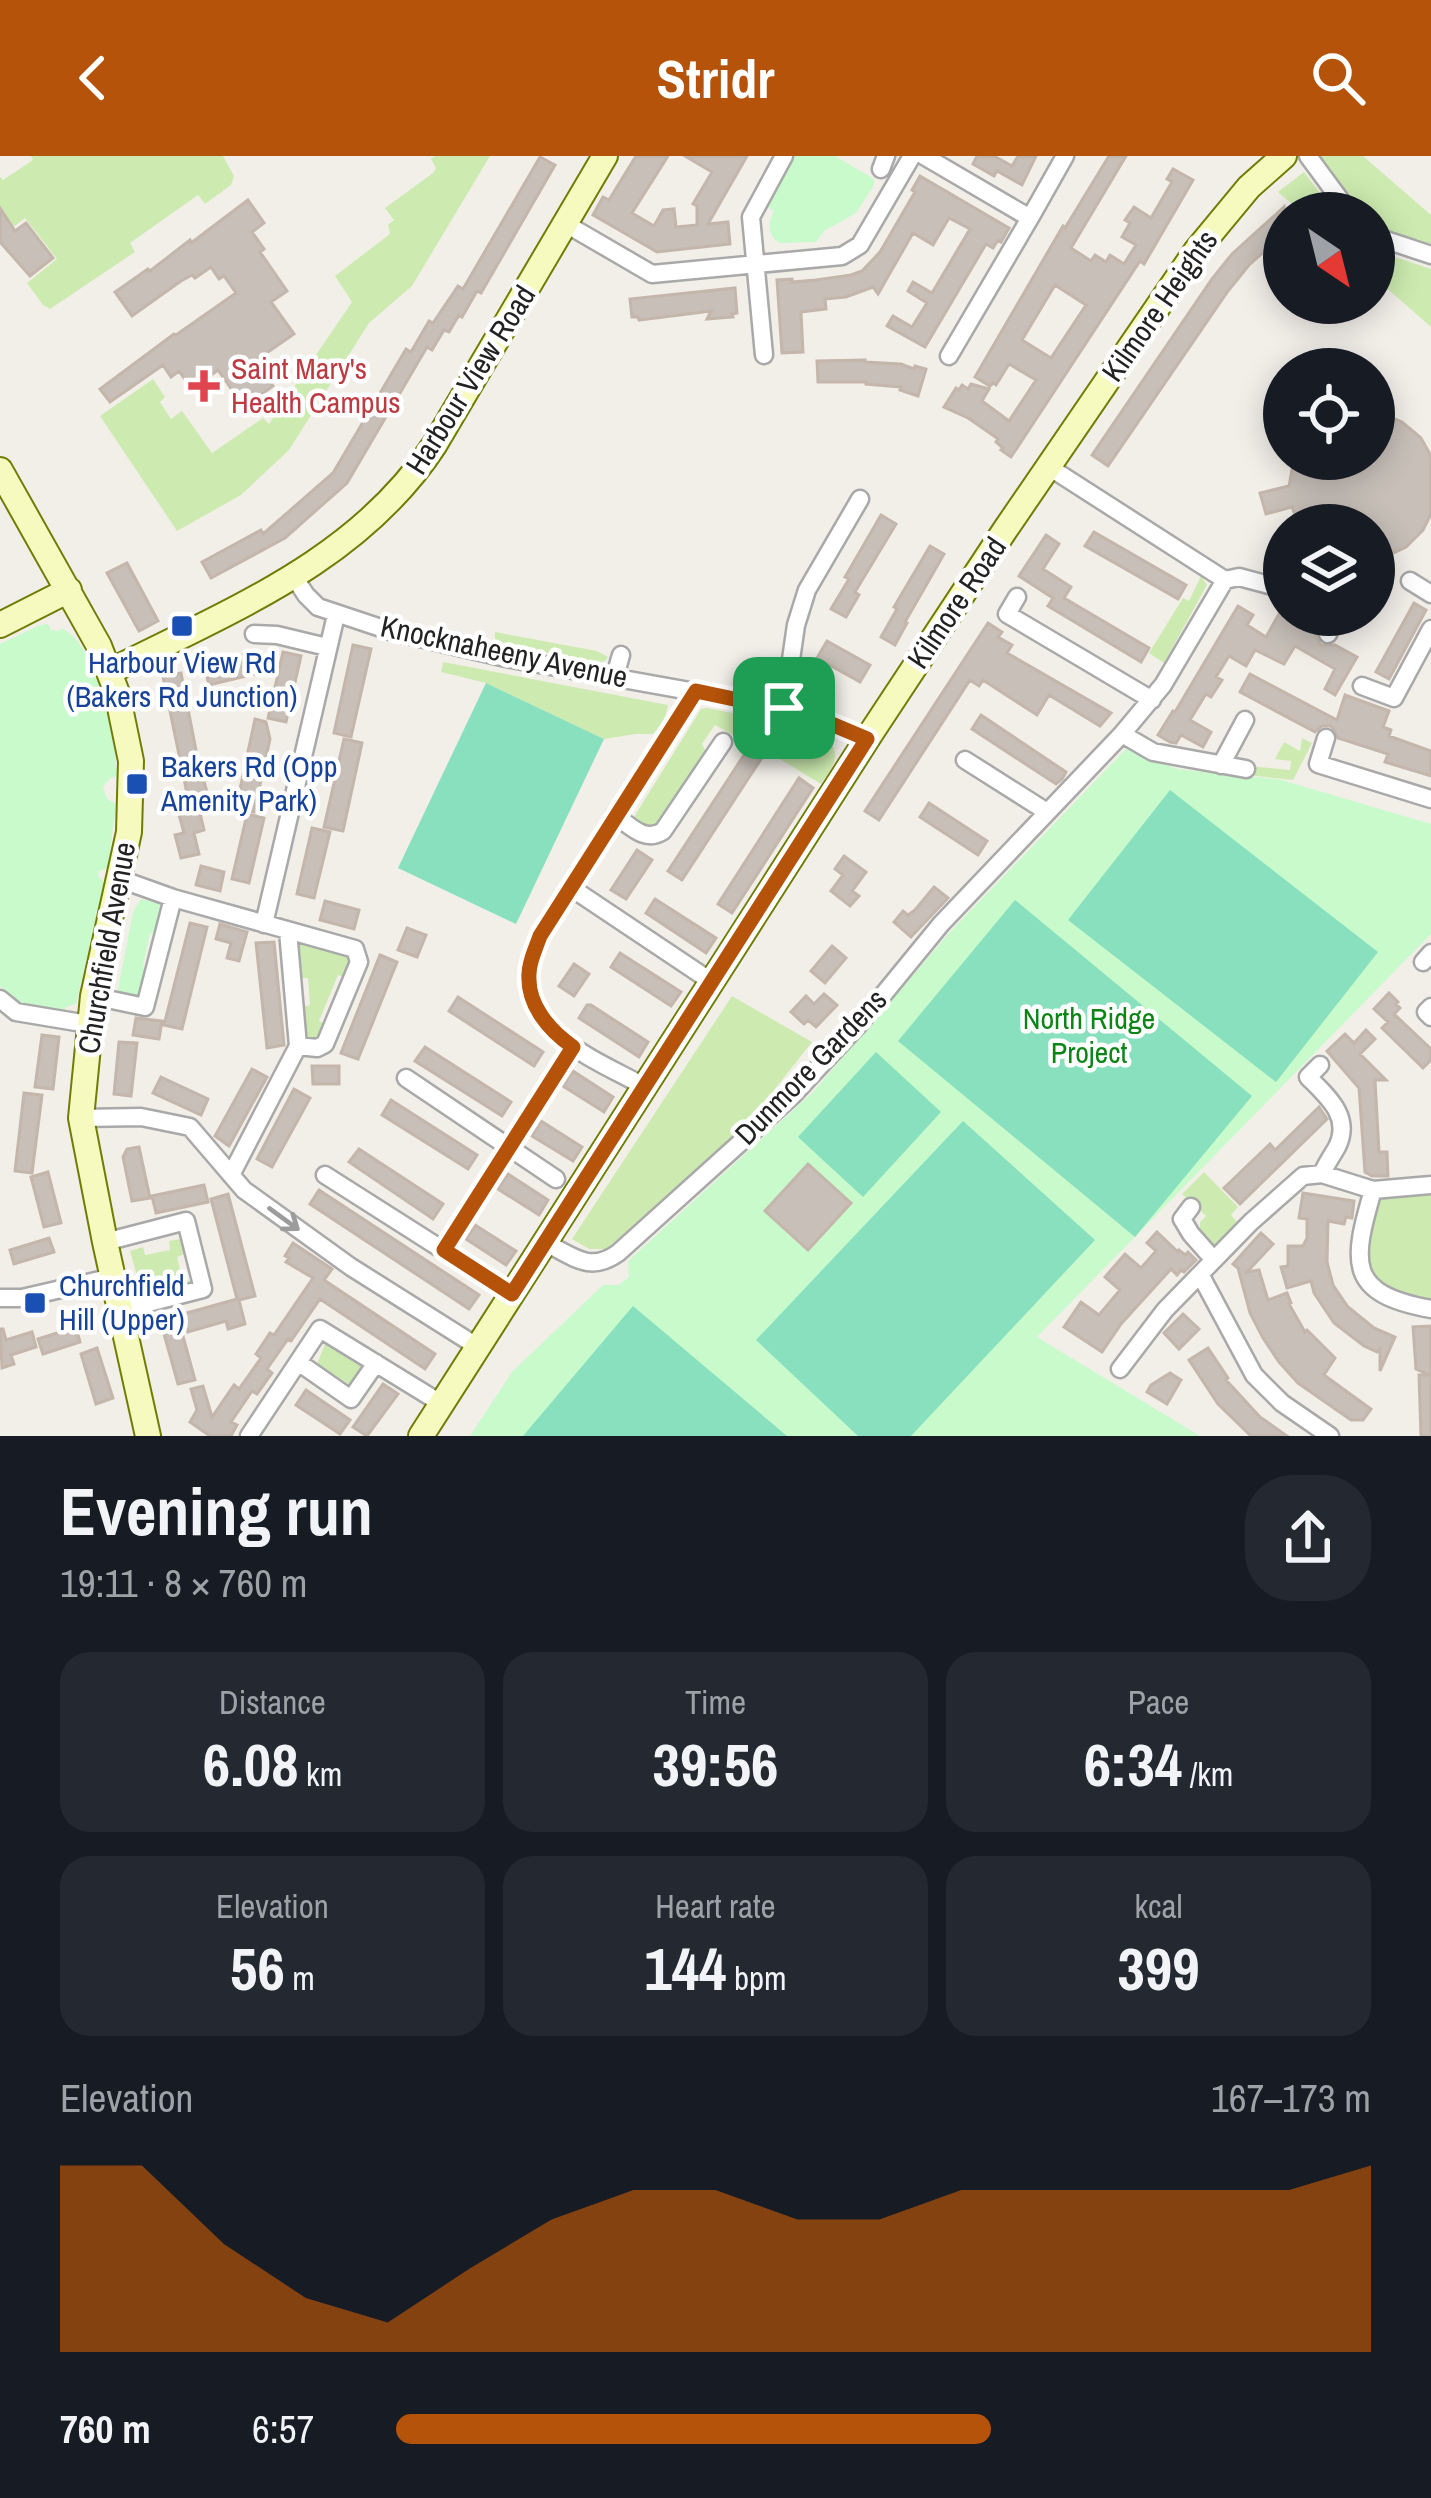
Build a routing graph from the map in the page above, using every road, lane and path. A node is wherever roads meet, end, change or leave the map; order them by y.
1 (605, 156) edge
2 (784, 156) edge
3 (912, 156) edge
4 (925, 156) edge
5 (1065, 156) edge
6 (1283, 156) edge
7 (1308, 156) edge
8 (1335, 192) edge
9 (1030, 218) junction
10 (566, 224) junction
11 (1395, 243) edge
12 (1431, 255) edge
13 (755, 264) junction
14 (764, 355) dead end
15 (949, 356) dead end
16 (1049, 467) junction
17 (0, 470) edge
18 (860, 499) dead end
19 (294, 577) junction
20 (1225, 580) junction
21 (1409, 581) dead end
22 (1263, 584) edge
23 (69, 590) junction
24 (1431, 594) edge
25 (1017, 597) dead end
26 (336, 615) junction
27 (0, 625) edge
28 (1431, 628) edge
29 (254, 634) dead end
30 (327, 647) junction
31 (621, 656) dead end
32 (1422, 667) edge
33 (110, 673) junction
34 (615, 676) junction
35 (1362, 686) dead end
36 (696, 691) junction
37 (1152, 700) junction
38 (784, 708) junction
39 (1245, 720) dead end
40 (1122, 734) junction
41 (1326, 738) dead end
42 (867, 739) junction
43 (723, 742) dead end
44 (965, 760) dead end
45 (1221, 765) junction
46 (1246, 770) dead end
47 (1431, 799) edge
48 (1047, 812) junction
49 (615, 815) junction
50 (120, 879) junction
51 (570, 887) junction
52 (173, 898) junction
53 (264, 924) junction
54 (288, 931) junction
55 (712, 982) junction
56 (93, 996) junction
57 (0, 999) edge
58 (1431, 1007) edge
59 (1431, 1017) edge
60 (88, 1024) junction
61 (298, 1046) junction
62 (573, 1047) junction
63 (1320, 1065) dead end
64 (406, 1078) dead end
65 (645, 1087) junction
66 (81, 1118) junction
67 (510, 1146) junction
68 (231, 1174) junction
69 (1322, 1174) junction
70 (325, 1175) dead end
71 (556, 1179) dead end
72 (1431, 1186) edge
73 (1373, 1190) junction
74 (1191, 1207) dead end
75 (105, 1242) junction
76 (546, 1244) junction
77 (444, 1250) junction
78 (1214, 1260) junction
79 (1201, 1276) junction
80 (113, 1277) junction
81 (512, 1294) junction
82 (0, 1298) edge
83 (1431, 1309) edge
84 (121, 1310) junction
85 (478, 1347) junction
86 (298, 1362) junction
87 (376, 1363) junction
88 (1120, 1370) dead end
89 (442, 1404) junction
90 (148, 1436) edge
91 (249, 1436) edge
92 (421, 1436) edge
93 (1330, 1436) edge

1 - 10 street, Harbour View Road
2 - 13 street
3 - 13 street
4 - 9 street
5 - 9 street
6 - 16 street, Kilmore Heights
7 - 8 street
9 - 15 street
10 - 13 street
10 - 19 street, Harbour View Road
11 - 12 street
13 - 14 street
16 - 20 street
16 - 42 street, Kilmore Road
17 - 23 street, Churchfield Avenue
18 - 38 street
19 - 26 street, Knocknaheeny Avenue
19 - 33 street, Harbour View Road
20 - 22 street
20 - 37 street, Dunmore Gardens
21 - 24 street
23 - 27 street
23 - 33 street, Churchfield Avenue
25 - 37 street
26 - 30 street
26 - 34 street, Knocknaheeny Avenue
28 - 32 street
29 - 30 street
30 - 53 street
31 - 34 street
32 - 35 street
33 - 50 street, Churchfield Avenue
34 - 36 street, Knocknaheeny Avenue
36 - 38 street, Knocknaheeny Avenue
36 - 49 street
37 - 40 street, Dunmore Gardens
38 - 42 street, Knocknaheeny Avenue
39 - 45 street
40 - 45 street
40 - 48 street, Dunmore Gardens
41 - 47 street
42 - 55 street, Kilmore Road
43 - 49 street
44 - 48 street
45 - 46 street
48 - 76 street, Dunmore Gardens
49 - 51 street
50 - 52 street
50 - 56 street, Churchfield Avenue
51 - 55 street
51 - 62 street
52 - 53 street
52 - 56 street
53 - 54 street
54 - 61 street
54 - 61 street
55 - 65 street, Kilmore Road
56 - 60 street, Churchfield Avenue
57 - 60 street
58 - 59 street
60 - 66 street, Churchfield Avenue
61 - 68 street
62 - 65 street
62 - 67 street
63 - 69 street
64 - 67 street
65 - 76 street, Kilmore Road
66 - 68 street
66 - 75 street, Churchfield Avenue
67 - 71 street
67 - 77 street
68 -> 85 street
69 - 73 street
69 - 78 street
70 - 77 street
72 - 73 street
73 - 83 street
74 - 78 street
75 - 80 street, Churchfield Avenue
75 - 84 street
76 - 81 street, Kilmore Road
77 - 81 street
78 - 79 street
79 - 88 street
79 - 93 street
80 - 82 street
80 - 84 street, Churchfield Avenue
81 - 85 street, Kilmore Road
84 - 90 street, Churchfield Avenue
85 - 89 street, Kilmore Road
86 - 87 street
86 - 87 street
86 - 91 street
87 - 89 street
89 - 92 street, Kilmore Road

